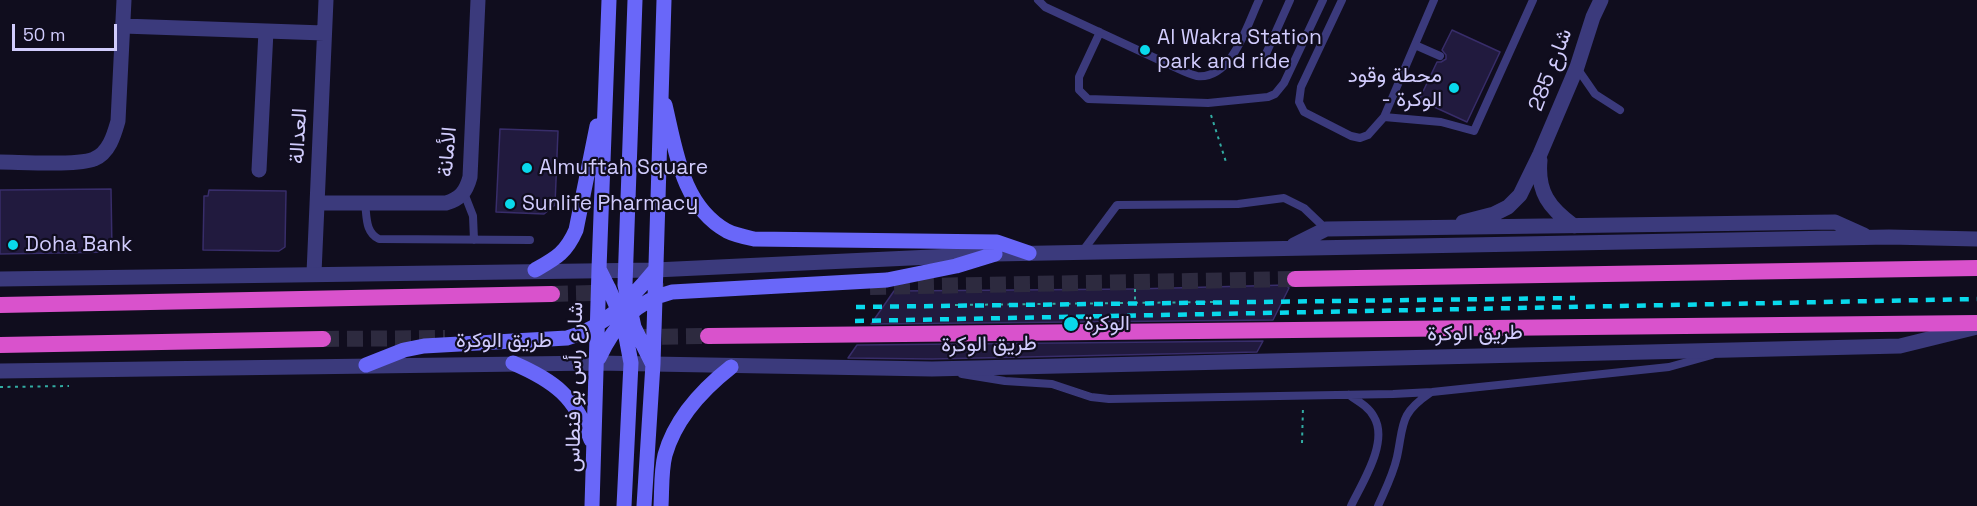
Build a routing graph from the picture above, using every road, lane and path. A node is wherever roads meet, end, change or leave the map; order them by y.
1 (124, 0) edge
2 (326, 0) edge
3 (478, 0) edge
4 (609, 0) edge
5 (635, 0) edge
6 (664, 0) edge
7 (1259, 0) edge
8 (1290, 0) edge
9 (1323, 0) edge
10 (1342, 0) edge
11 (1434, 0) edge
12 (1601, 0) edge
13 (1040, 1) edge
14 (1530, 1) edge
15 (123, 26) junction
16 (266, 31) junction
17 (1100, 32) junction
18 (324, 33) junction
19 (1415, 45) junction
20 (1440, 56) dead end
21 (1264, 57) dead end
22 (1577, 67) junction
23 (607, 73) junction
24 (660, 89) junction
25 (1208, 103) junction
26 (1620, 110) dead end
27 (1384, 117) junction
28 (1540, 154) junction
29 (0, 162) edge
30 (1226, 162) dead end
31 (259, 170) dead end
32 (464, 193) junction
33 (317, 203) junction
34 (365, 203) junction
35 (1574, 226) junction
36 (1439, 228) junction
37 (1326, 229) junction
38 (1869, 237) junction
39 (1977, 239) edge
40 (474, 240) junction
41 (530, 240) dead end
42 (1291, 247) junction
43 (1082, 252) junction
44 (1029, 253) junction
45 (995, 254) junction
46 (1977, 267) edge
47 (598, 269) junction
48 (536, 270) junction
49 (625, 270) junction
50 (655, 270) junction
51 (314, 273) junction
52 (0, 279) edge
53 (1295, 279) tunnel mouth
54 (1135, 289) dead end
55 (552, 294) tunnel mouth
56 (654, 297) junction
57 (1213, 302) dead end
58 (1135, 303) junction
59 (0, 304) edge
60 (955, 305) dead end
61 (625, 311) junction
62 (598, 325) junction
63 (1977, 325) edge
64 (708, 336) tunnel mouth
65 (323, 339) tunnel mouth
66 (0, 345) edge
67 (1732, 350) junction
68 (513, 363) junction
69 (597, 363) junction
70 (631, 363) junction
71 (653, 364) junction
72 (366, 365) junction
73 (731, 367) junction
74 (932, 369) junction
75 (0, 371) edge
76 (1432, 392) junction
77 (1304, 395) junction
78 (1349, 395) junction
79 (1302, 443) dead end
80 (594, 449) junction
81 (592, 506) edge
82 (624, 506) edge
83 (644, 506) edge
84 (661, 506) edge
85 (1351, 506) edge
86 (1378, 506) edge

1 - 15 street
2 - 18 street, العدالة
3 - 32 street, الأمانة
4 - 23 main road
5 - 49 main road
6 - 24 main road
7 - 17 lane
8 - 21 lane
9 - 25 lane
10 - 27 lane
11 - 19 lane
12 - 22 street, شارع 285
13 - 17 lane
14 - 27 lane
15 - 16 street
15 - 29 street
16 - 18 street
16 - 31 street
17 - 25 lane
18 - 33 street, العدالة
19 - 20 lane
19 - 27 lane
22 - 26 lane
22 - 28 street, شارع 285
23 - 47 main road, شارع رأس بو فنطاس
23 - 48 main road
24 - 44 main road
24 - 50 main road
25 - 30 path
28 - 35 street
28 - 36 street, شارع 285
32 - 34 street, الأمانة
32 - 40 lane
33 - 34 street, الأمانة
33 - 51 street, العدالة
34 - 40 lane
35 - 36 street
35 - 38 street
36 - 37 street
37 - 42 street
37 - 43 lane
38 - 39 street
38 - 42 street
40 - 41 lane
42 - 43 street
43 - 44 street
44 - 45 street
45 - 50 street
45 - 56 main road
46 - 53 highway
47 - 48 street
47 - 49 street
47 - 61 main road
47 - 62 main road, شارع رأس بو فنطاس
48 - 51 street
49 - 50 street
49 - 61 main road
50 - 56 main road
50 - 61 main road
51 - 52 street
54 - 58 path
55 - 59 highway
56 - 61 main road
56 - 71 main road
57 - 58 path
58 - 60 path
61 - 62 main road
61 - 69 main road
61 - 70 main road
61 - 71 main road
62 - 69 main road, شارع رأس بو فنطاس
62 - 72 main road
63 - 64 highway, طريق الوكرة
63 - 67 street, طريق الوكرة
65 - 66 highway
67 - 74 street, طريق الوكرة
67 - 76 lane
68 - 69 street, طريق الوكرة
68 - 72 street, طريق الوكرة
68 - 80 main road
69 - 70 street, طريق الوكرة
69 - 80 main road, شارع رأس بو فنطاس
70 - 71 street, طريق الوكرة
70 - 82 main road
71 - 73 street, طريق الوكرة
71 - 83 main road
72 - 75 street, طريق الوكرة
73 - 74 street, طريق الوكرة
73 - 84 main road
74 - 77 lane
76 - 78 lane
76 - 86 lane
77 - 78 lane
77 - 79 path
78 - 85 lane
80 - 81 main road, شارع رأس بو فنطاس

